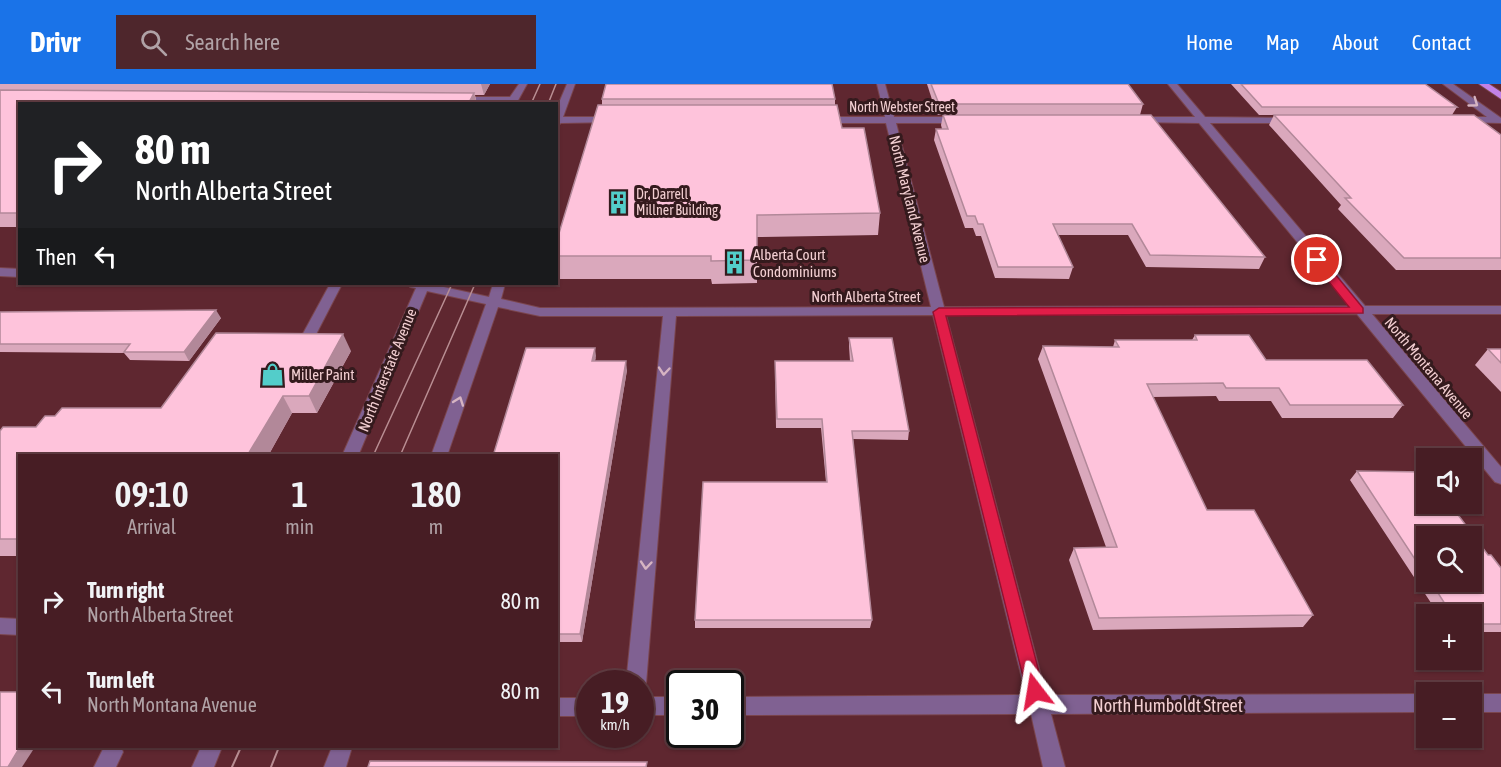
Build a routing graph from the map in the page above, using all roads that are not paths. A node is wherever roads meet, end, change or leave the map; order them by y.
1 (523, 84) edge
2 (571, 84) edge
3 (881, 84) edge
4 (1172, 84) edge
5 (1447, 84) edge
6 (1484, 84) edge
7 (1501, 96) edge
8 (443, 100) edge
9 (512, 102) edge
10 (558, 119) edge
11 (619, 120) edge
12 (807, 120) edge
13 (891, 120) junction
14 (972, 120) edge
15 (1127, 120) edge
16 (1202, 120) junction
17 (1302, 120) edge
18 (1452, 120) edge
19 (1499, 121) edge
20 (558, 122) edge
21 (0, 272) edge
22 (18, 273) edge
23 (335, 285) edge
24 (420, 285) edge
25 (424, 285) edge
26 (499, 285) edge
27 (493, 302) junction
28 (1358, 310) junction
29 (1501, 310) edge
30 (670, 312) junction
31 (939, 312) junction
32 (306, 341) edge
33 (351, 454) edge
34 (440, 454) edge
35 (1501, 478) edge
36 (0, 626) edge
37 (18, 627) edge
38 (637, 670) edge
39 (1416, 703) edge
40 (1482, 703) edge
41 (1501, 703) edge
42 (576, 706) edge
43 (744, 706) edge
44 (1039, 706) junction
45 (558, 707) edge
46 (212, 748) edge
47 (342, 748) edge
48 (203, 767) edge
49 (335, 767) edge
50 (1053, 767) edge

1 - 9 street
2 - 10 street
3 - 13 street, North Maryland Avenue
4 - 16 street, North Montana Avenue
5 -> 19 street
6 - 7 main road
8 - 9 street
11 - 20 street
12 - 13 street, North Webster Street
13 - 14 street, North Webster Street
13 - 31 street, North Maryland Avenue
15 - 16 street
16 - 17 street
16 - 28 street, North Montana Avenue
18 - 19 street
21 - 22 street
23 - 32 street
24 - 33 street, North Interstate Avenue
25 - 27 street, North Alberta Street
26 - 27 street
27 - 30 street, North Alberta Street
34 -> 27 street
28 - 29 street, North Alberta Street
28 - 31 street, North Alberta Street
28 - 35 street, North Montana Avenue
30 - 31 street, North Alberta Street
30 -> 38 street
31 - 44 street, North Maryland Avenue
36 - 37 street
39 - 44 street, North Humboldt Street
40 - 41 street
42 - 45 street
43 - 44 street, North Humboldt Street
44 - 50 street, North Maryland Avenue
46 - 48 street
47 - 49 street

